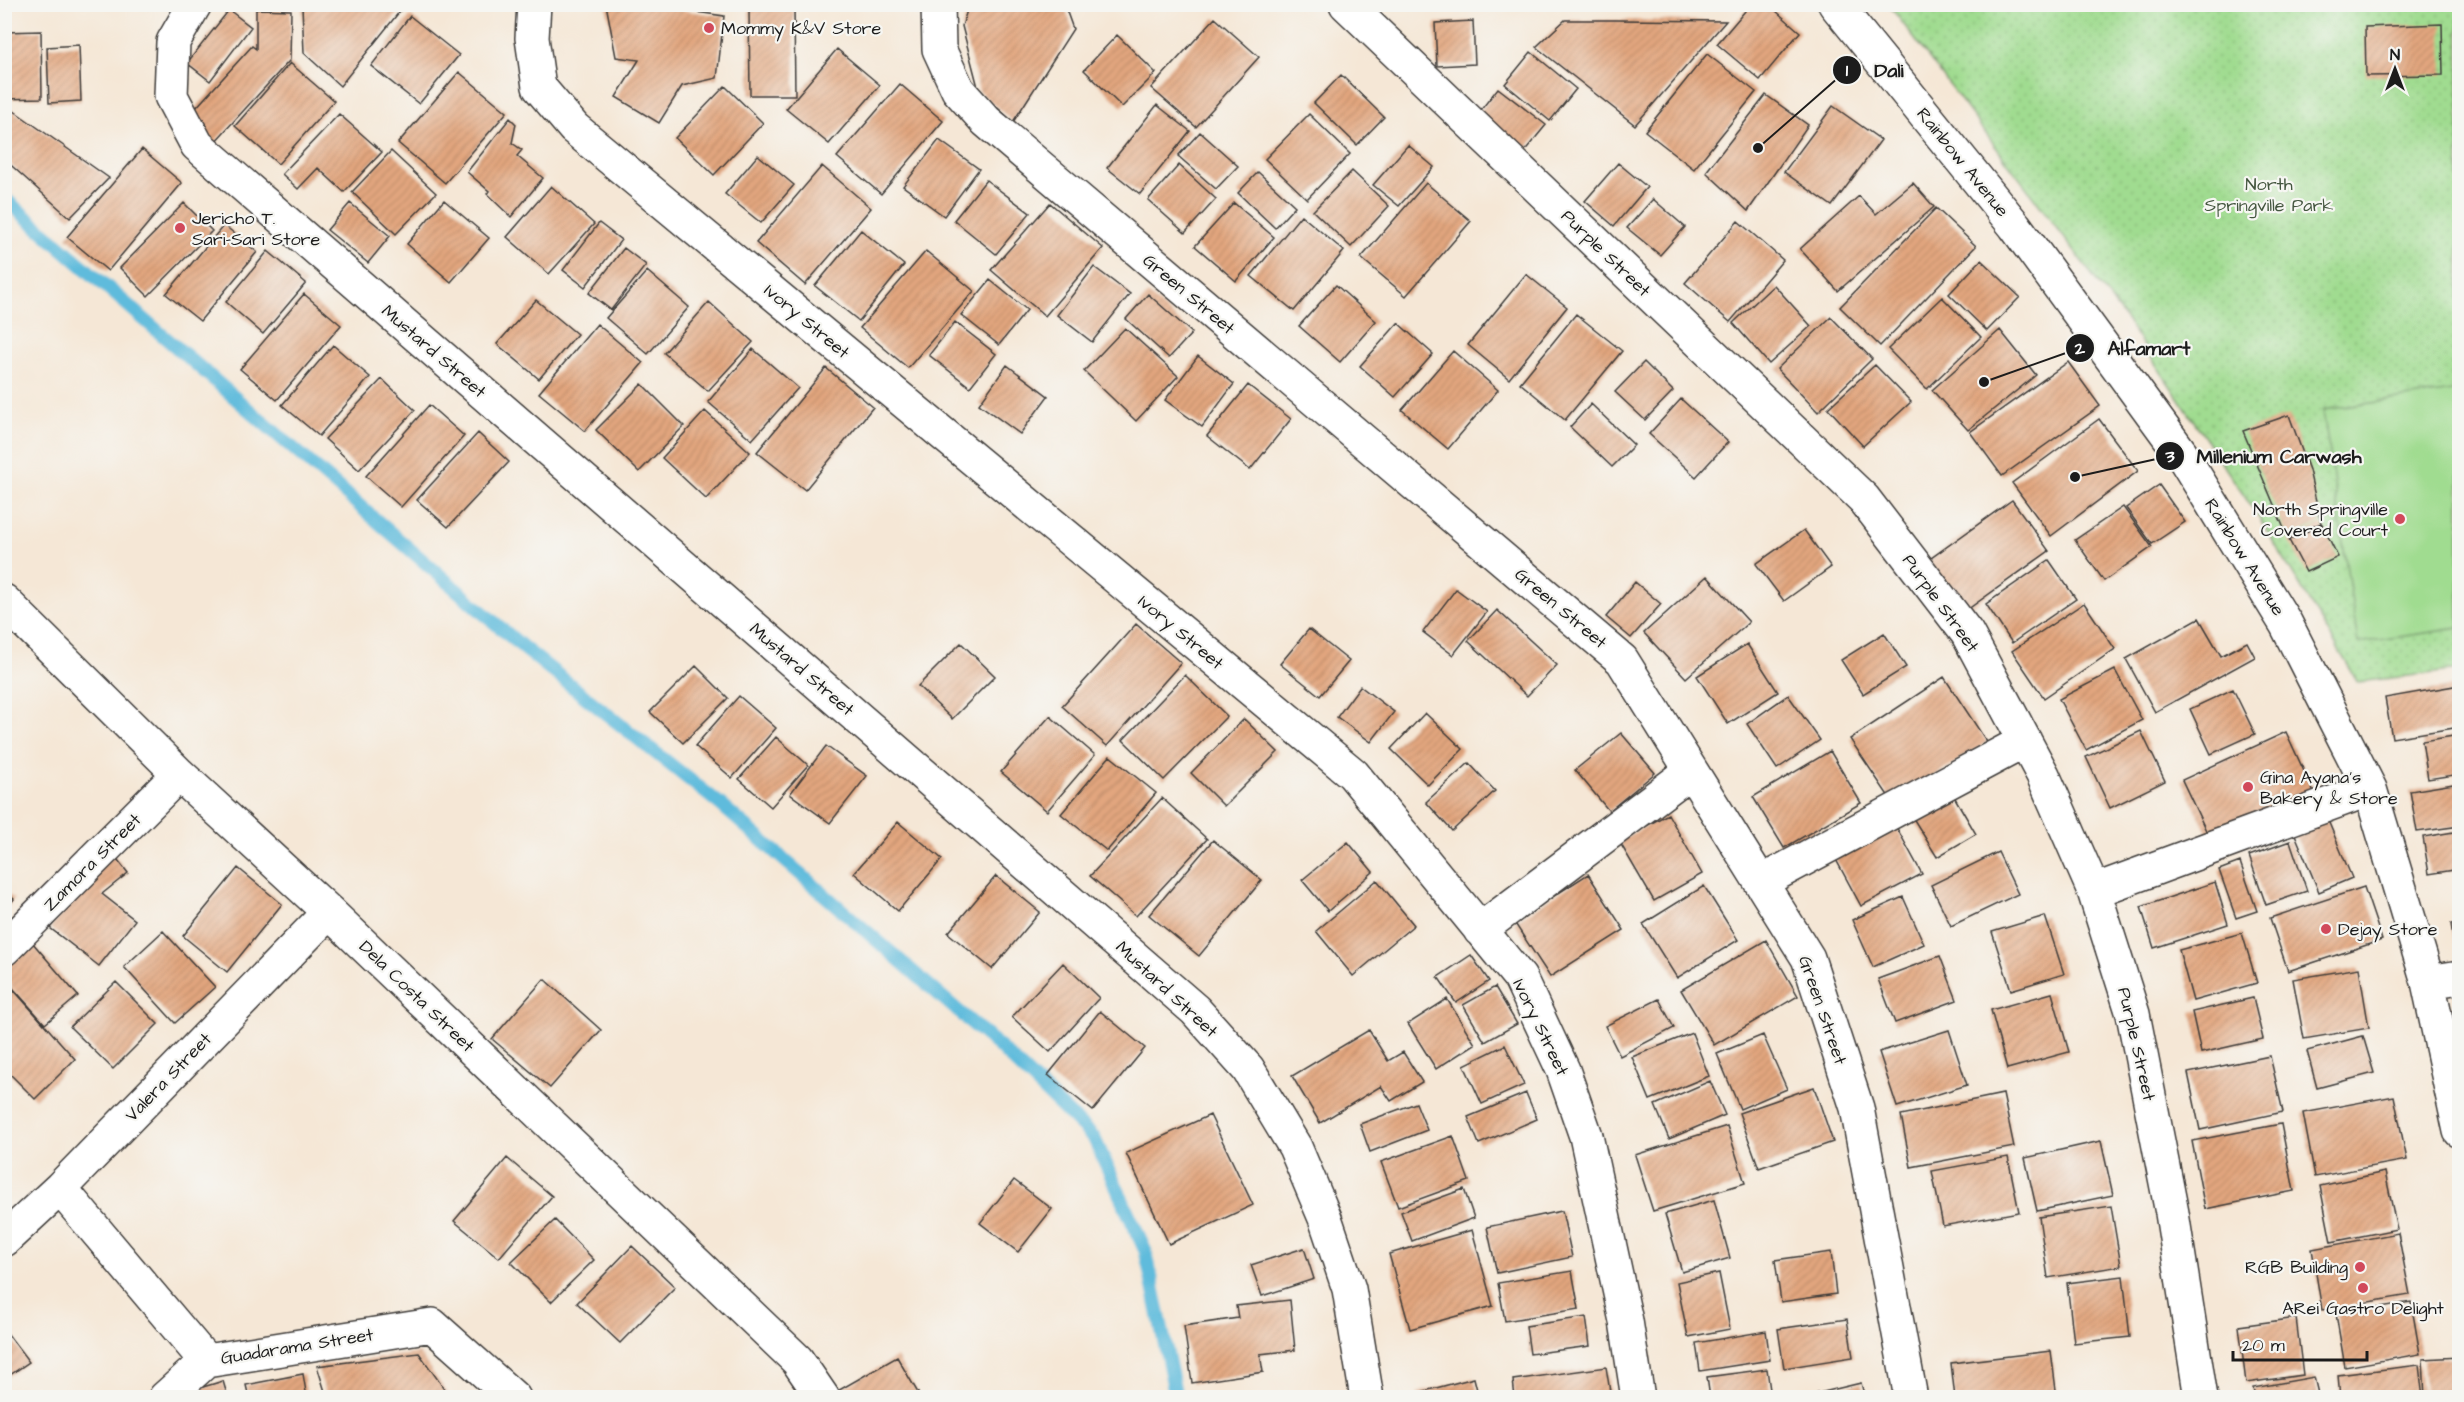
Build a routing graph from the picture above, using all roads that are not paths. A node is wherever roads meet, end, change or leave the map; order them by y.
1 (195, 4) edge
2 (534, 4) edge
3 (938, 4) edge
4 (1346, 4) edge
5 (1835, 4) edge
6 (9, 616) edge
7 (2025, 741) junction
8 (1691, 771) junction
9 (179, 774) junction
10 (2370, 789) junction
11 (1761, 882) junction
12 (2094, 891) junction
13 (329, 912) junction
14 (1480, 930) junction
15 (4, 949) edge
16 (2444, 980) edge
17 (2460, 1131) edge
18 (60, 1188) junction
19 (4, 1240) edge
20 (206, 1361) junction
21 (165, 1398) edge
22 (514, 1398) edge
23 (823, 1398) edge
24 (1367, 1398) edge
25 (1638, 1398) edge
26 (1911, 1398) edge
27 (2201, 1398) edge

1 - 24 street, Mustard Street
2 - 14 street, Ivory Street
3 - 8 street, Green Street
4 - 7 street, Purple Street
5 - 10 street, Rainbow Avenue
6 - 9 street, Dela Costa Street
7 - 11 street
7 - 12 street, Purple Street
8 - 11 street, Green Street
8 - 14 street
9 - 13 street, Dela Costa Street
9 - 15 street, Zamora Street
10 - 12 street
10 - 16 street, Rainbow Avenue
11 - 26 street, Green Street
12 - 27 street, Purple Street
13 - 18 street, Valera Street
13 - 23 street, Dela Costa Street
14 - 25 street, Ivory Street
16 - 17 street, Rainbow Avenue
18 - 19 street, Valera Street
18 - 20 street, Guadarama Street
20 - 21 street
20 - 22 street, Guadarama Street

